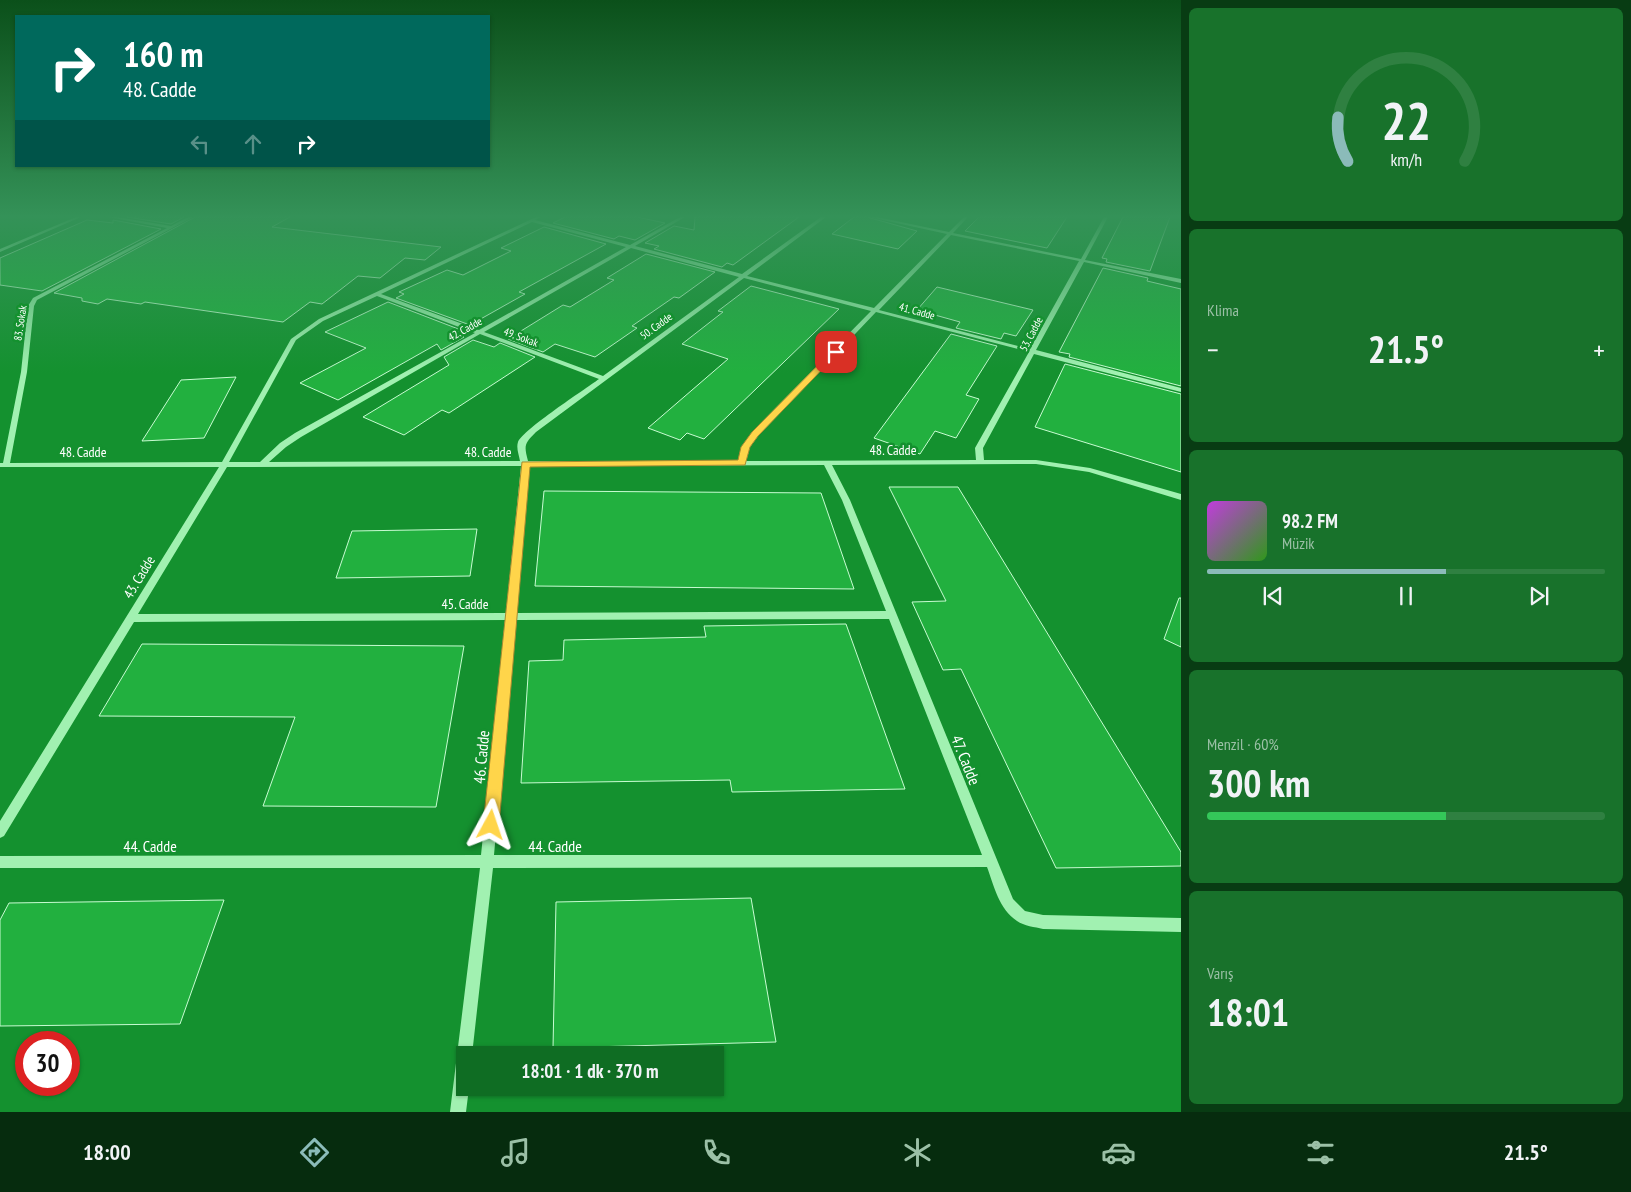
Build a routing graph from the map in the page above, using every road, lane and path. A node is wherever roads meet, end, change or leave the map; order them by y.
1 (90, 269) edge
2 (430, 269) edge
3 (592, 269) edge
4 (714, 269) edge
5 (751, 269) edge
6 (917, 269) edge
7 (1076, 269) edge
8 (1123, 269) edge
9 (741, 276) junction
10 (1181, 281) edge
11 (377, 294) junction
12 (876, 311) junction
13 (480, 332) junction
14 (1034, 352) junction
15 (602, 378) junction
16 (1181, 390) edge
17 (827, 462) junction
18 (980, 462) junction
19 (742, 463) junction
20 (525, 464) junction
21 (3, 465) edge
22 (224, 465) junction
23 (261, 465) junction
24 (1181, 497) edge
25 (891, 615) junction
26 (130, 618) junction
27 (510, 618) junction
28 (0, 832) edge
29 (989, 861) junction
30 (0, 862) edge
31 (487, 862) junction
32 (1181, 925) edge
33 (458, 1112) edge

1 - 21 street, 83. Sokak
2 - 11 street
3 - 13 street, 42. Cadde
4 - 9 street, 41. Cadde
5 - 9 street, 50. Cadde
6 - 12 street
7 - 14 street, 53. Cadde
8 - 10 street
9 - 12 street, 41. Cadde
9 - 15 street, 50. Cadde
11 - 13 street, 49. Sokak
11 - 22 street, 43. Cadde
12 - 14 street, 41. Cadde
12 - 19 street
13 - 15 street, 49. Sokak
13 - 23 street, 42. Cadde
14 - 16 street, 41. Cadde
14 - 18 street, 53. Cadde
15 - 20 street, 50. Cadde
17 - 18 street, 48. Cadde
17 - 19 street, 48. Cadde
17 - 25 street, 47. Cadde
18 - 24 street, 48. Cadde
19 - 20 street, 48. Cadde
20 - 23 street, 48. Cadde
20 - 27 street, 46. Cadde
21 - 22 street, 48. Cadde
22 - 23 street, 48. Cadde
22 - 26 street, 43. Cadde
25 - 27 street, 45. Cadde
25 - 29 street, 47. Cadde
26 - 27 street, 45. Cadde
26 - 28 street, 43. Cadde
27 - 31 street, 46. Cadde
29 - 31 street, 44. Cadde
29 - 32 street, 47. Cadde
30 - 31 street, 44. Cadde
31 - 33 street, 46. Cadde

